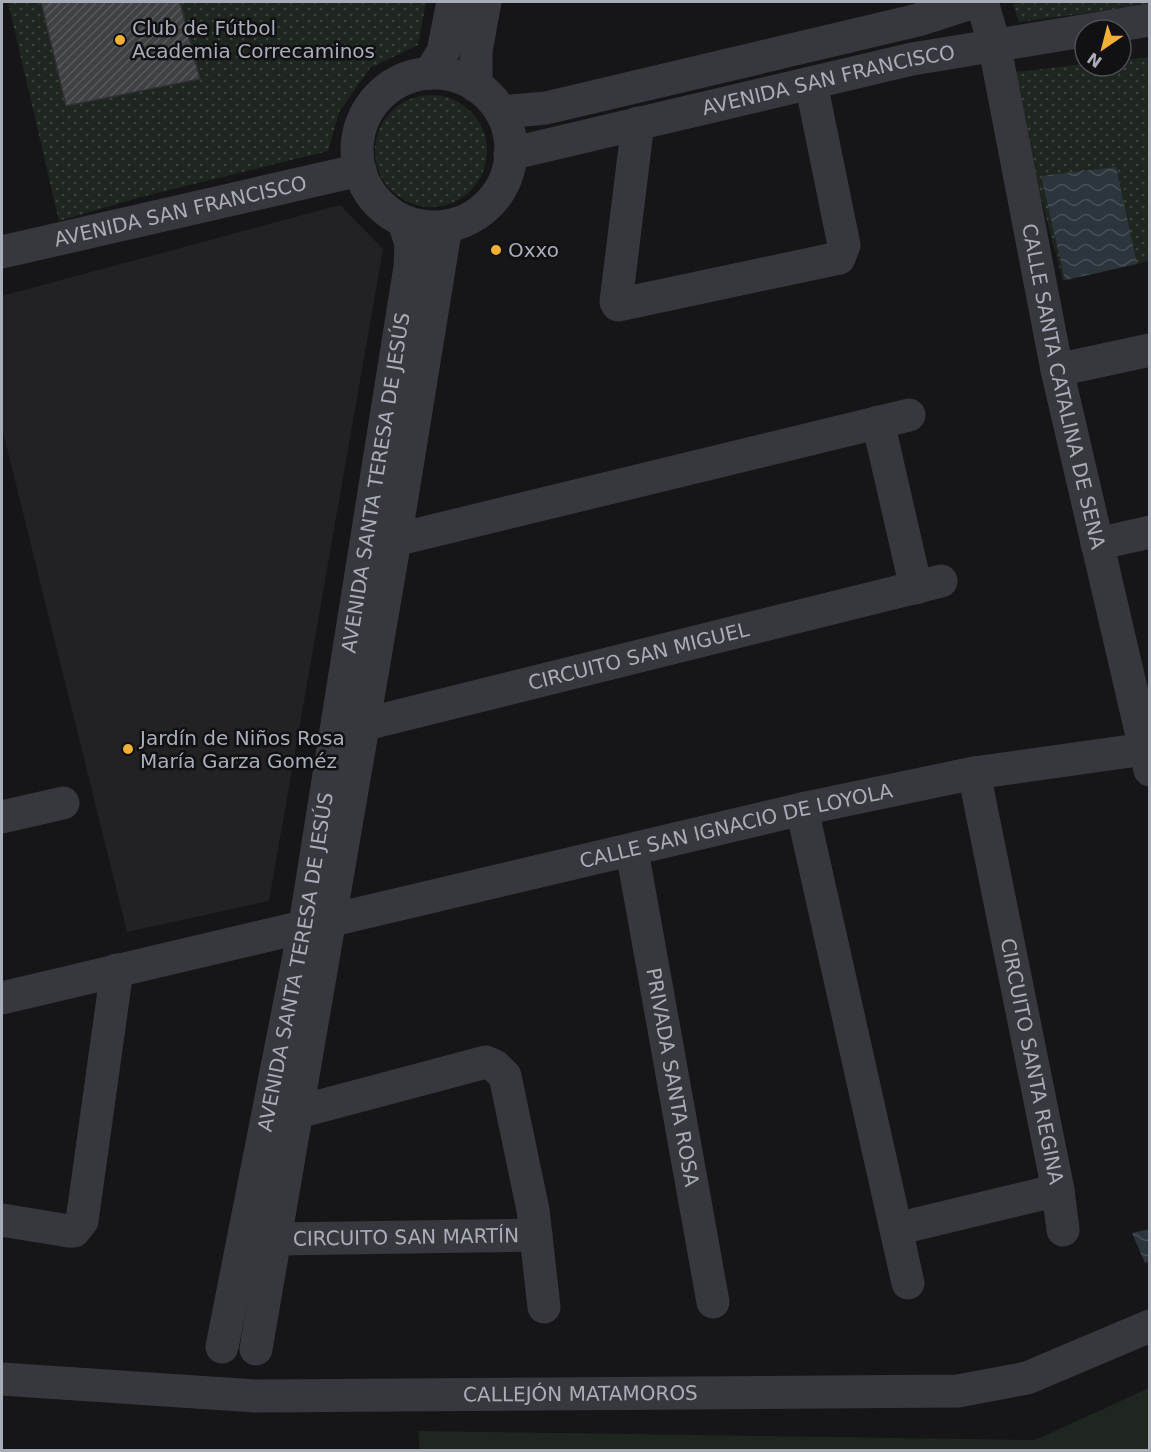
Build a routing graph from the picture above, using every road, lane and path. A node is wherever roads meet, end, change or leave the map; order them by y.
1 (453, 2) edge
2 (485, 2) edge
3 (974, 2) edge
4 (982, 2) edge
5 (1149, 20) edge
6 (994, 44) junction
7 (724, 64) junction
8 (430, 73) junction
9 (811, 83) junction
10 (476, 86) junction
11 (734, 101) junction
12 (501, 112) junction
13 (638, 123) junction
14 (510, 154) junction
15 (360, 171) junction
16 (404, 222) junction
17 (446, 226) junction
18 (2, 252) edge
19 (1149, 350) edge
20 (1057, 370) junction
21 (401, 412) junction
22 (1149, 532) edge
23 (395, 540) junction
24 (1097, 544) junction
25 (366, 625) junction
26 (1143, 711) edge
27 (362, 725) junction
28 (1147, 759) edge
29 (974, 773) junction
30 (63, 803) dead end
31 (802, 809) junction
32 (2, 817) edge
33 (632, 851) junction
34 (318, 922) junction
35 (117, 970) junction
36 (2, 998) edge
37 (298, 1112) junction
38 (1058, 1190) junction
39 (2, 1220) edge
40 (896, 1229) junction
41 (1063, 1230) dead end
42 (536, 1235) junction
43 (277, 1239) junction
44 (908, 1283) dead end
45 (713, 1302) dead end
46 (544, 1307) dead end
47 (1149, 1326) edge
48 (222, 1347) dead end
49 (256, 1349) dead end
50 (2, 1379) edge

1 - 8 street
2 - 10 street
3 - 7 street, AVENIDA SAN FRANCISCO
4 - 6 street, CALLE SANTA CATALINA DE SENA
5 - 6 street, AVENIDA SAN FRANCISCO
6 - 9 street, AVENIDA SAN FRANCISCO
6 - 20 street, CALLE SANTA CATALINA DE SENA
7 - 11 street
7 - 12 street, AVENIDA SAN FRANCISCO
8 - 10 street
8 - 15 street
9 - 11 street, AVENIDA SAN FRANCISCO
9 - 13 street
10 - 12 street
11 - 13 street, AVENIDA SAN FRANCISCO
12 - 14 street
13 - 14 street, AVENIDA SAN FRANCISCO
14 - 17 street
15 - 16 street
15 - 18 street, AVENIDA SAN FRANCISCO
16 - 17 street
16 - 21 street, AVENIDA SANTA TERESA DE JESÚS
17 - 21 street, AVENIDA SANTA TERESA DE JESÚS
19 - 20 street
20 - 24 street, CALLE SANTA CATALINA DE SENA
21 - 23 street, AVENIDA SANTA TERESA DE JESÚS
21 - 25 street, AVENIDA SANTA TERESA DE JESÚS
22 - 24 street
23 - 25 street, AVENIDA SANTA TERESA DE JESÚS
23 - 27 street, CIRCUITO SAN MIGUEL
24 - 26 street, CALLE SANTA CATALINA DE SENA
25 - 27 street, AVENIDA SANTA TERESA DE JESÚS
25 - 34 street, AVENIDA SANTA TERESA DE JESÚS
26 - 28 street, CALLE SANTA CATALINA DE SENA
27 - 34 street, AVENIDA SANTA TERESA DE JESÚS
28 - 29 street, CALLE SAN IGNACIO DE LOYOLA
29 - 31 street, CALLE SAN IGNACIO DE LOYOLA
29 - 38 street, CIRCUITO SANTA REGINA
30 - 32 street
31 - 33 street, CALLE SAN IGNACIO DE LOYOLA
31 - 40 street
33 - 34 street, CALLE SAN IGNACIO DE LOYOLA
33 - 45 street, PRIVADA SANTA ROSA
34 - 35 street, CALLE SAN IGNACIO DE LOYOLA
34 - 37 street, AVENIDA SANTA TERESA DE JESÚS
34 - 48 street, AVENIDA SANTA TERESA DE JESÚS
35 - 36 street, CALLE SAN IGNACIO DE LOYOLA
35 - 39 street
37 - 42 street, CIRCUITO SAN MARTÍN
37 - 43 street, AVENIDA SANTA TERESA DE JESÚS
38 - 40 street, CIRCUITO SANTA REGINA
38 - 41 street
40 - 44 street
42 - 43 street, CIRCUITO SAN MARTÍN
42 - 46 street, CIRCUITO SAN MARTÍN
43 - 49 street, AVENIDA SANTA TERESA DE JESÚS
47 - 50 street, CALLEJÓN MATAMOROS

